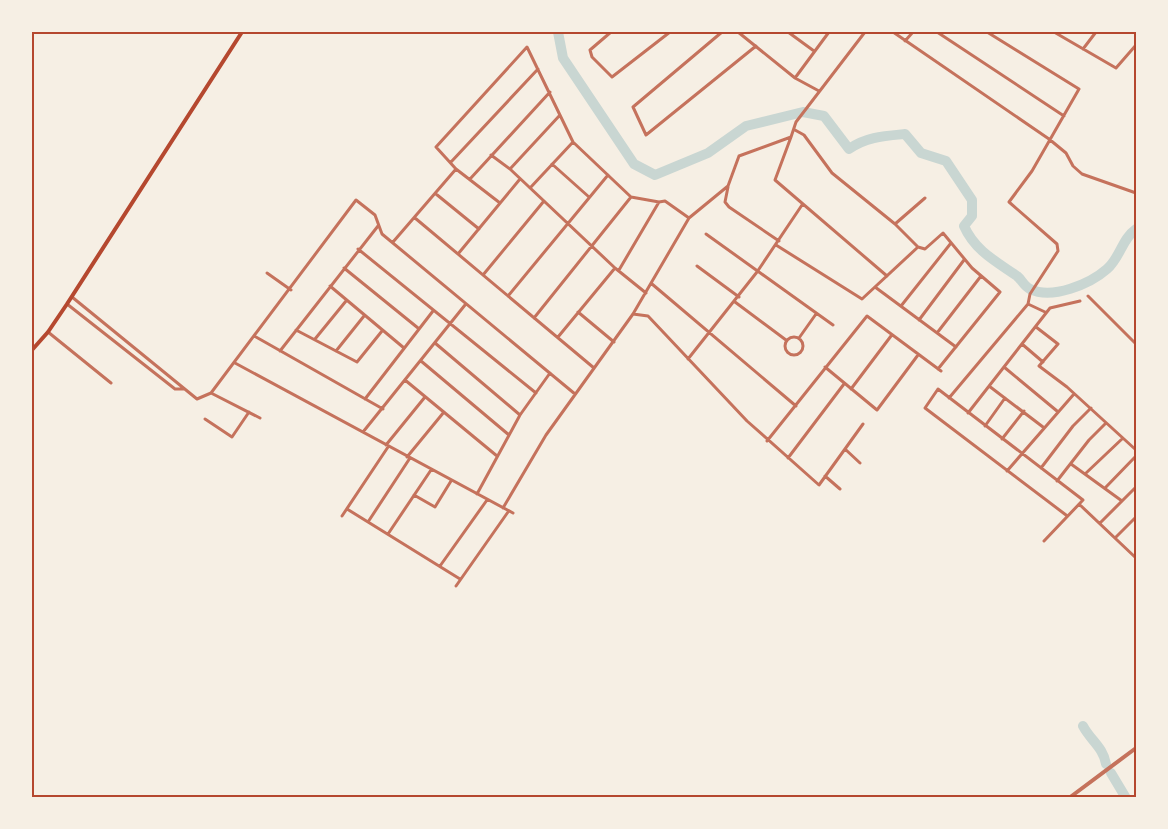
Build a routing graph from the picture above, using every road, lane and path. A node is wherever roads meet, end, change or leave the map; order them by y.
1 (242, 32) edge
2 (611, 32) edge
3 (670, 32) edge
4 (722, 32) edge
5 (738, 32) edge
6 (788, 32) edge
7 (829, 32) edge
8 (865, 32) edge
9 (893, 32) edge
10 (913, 32) edge
11 (937, 32) edge
12 (987, 32) edge
13 (1054, 32) edge
14 (1096, 32) edge
15 (905, 41) junction
16 (1137, 45) edge
17 (756, 46) junction
18 (1083, 49) junction
19 (814, 51) junction
20 (538, 69) junction
21 (795, 78) junction
22 (819, 91) junction
23 (550, 92) junction
24 (560, 116) junction
25 (1064, 116) junction
26 (795, 130) junction
27 (791, 137) junction
28 (1049, 139) junction
29 (573, 141) junction
30 (491, 155) junction
31 (451, 162) junction
32 (552, 164) junction
33 (456, 169) junction
34 (510, 169) junction
35 (608, 175) junction
36 (469, 179) junction
37 (520, 179) junction
38 (728, 186) junction
39 (530, 188) junction
40 (1137, 193) edge
41 (436, 194) junction
42 (589, 197) junction
43 (631, 197) junction
44 (925, 198) dead end
45 (544, 201) junction
46 (659, 202) junction
47 (500, 203) junction
48 (802, 205) junction
49 (415, 218) junction
50 (689, 218) junction
51 (568, 223) junction
52 (895, 224) junction
53 (378, 226) junction
54 (479, 229) junction
55 (706, 234) dead end
56 (393, 242) junction
57 (777, 243) junction
58 (951, 243) junction
59 (594, 247) junction
60 (918, 247) junction
61 (358, 249) junction
62 (458, 254) junction
63 (964, 260) junction
64 (697, 266) dead end
65 (344, 268) junction
66 (615, 268) junction
67 (619, 270) junction
68 (758, 272) junction
69 (267, 273) dead end
70 (483, 275) junction
71 (887, 276) junction
72 (981, 276) junction
73 (652, 284) junction
74 (330, 286) junction
75 (875, 287) junction
76 (291, 290) junction
77 (646, 293) junction
78 (508, 296) junction
79 (1088, 296) dead end
80 (72, 297) junction
81 (739, 297) junction
82 (346, 301) junction
83 (1080, 301) dead end
84 (735, 302) junction
85 (68, 304) junction
86 (466, 304) junction
87 (1028, 304) junction
88 (901, 306) junction
89 (433, 311) junction
90 (578, 312) junction
91 (1046, 312) junction
92 (633, 314) junction
93 (816, 314) junction
94 (364, 316) junction
95 (534, 318) junction
96 (919, 320) junction
97 (450, 324) junction
98 (833, 325) dead end
99 (1036, 327) junction
100 (418, 328) junction
101 (296, 330) junction
102 (382, 331) junction
103 (48, 332) junction
104 (710, 333) junction
105 (937, 333) junction
106 (892, 335) junction
107 (255, 337) junction
108 (558, 337) junction
109 (799, 338) junction
110 (315, 339) junction
111 (786, 340) junction
112 (614, 342) junction
113 (435, 343) junction
114 (1022, 344) junction
115 (1137, 344) edge
116 (956, 347) junction
117 (404, 348) junction
118 (32, 350) edge
119 (280, 351) junction
120 (336, 351) junction
121 (918, 355) junction
122 (688, 359) junction
123 (421, 361) junction
124 (1043, 362) junction
125 (235, 363) junction
126 (825, 367) junction
127 (1004, 367) junction
128 (594, 368) junction
129 (550, 374) junction
130 (405, 380) junction
131 (111, 383) dead end
132 (844, 384) junction
133 (989, 386) junction
134 (183, 389) junction
135 (851, 389) junction
136 (211, 393) junction
137 (536, 393) junction
138 (575, 394) junction
139 (1074, 394) junction
140 (425, 397) junction
141 (949, 398) junction
142 (1006, 398) junction
143 (365, 399) junction
144 (796, 406) junction
145 (1091, 408) junction
146 (383, 409) junction
147 (1024, 411) junction
148 (1057, 411) junction
149 (249, 412) junction
150 (444, 412) junction
151 (968, 413) junction
152 (520, 415) junction
153 (260, 418) dead end
154 (205, 419) dead end
155 (1107, 423) junction
156 (863, 424) dead end
157 (985, 426) junction
158 (1043, 427) junction
159 (363, 432) junction
160 (509, 435) junction
161 (1123, 438) junction
162 (1002, 439) junction
163 (767, 441) junction
164 (387, 446) junction
165 (844, 449) junction
166 (1137, 450) edge
167 (1021, 454) junction
168 (497, 456) junction
169 (1137, 456) edge
170 (408, 458) junction
171 (788, 458) junction
172 (860, 463) dead end
173 (1071, 464) junction
174 (1041, 468) junction
175 (431, 470) junction
176 (1007, 471) junction
177 (1085, 474) junction
178 (825, 476) junction
179 (451, 481) junction
180 (1057, 482) junction
181 (1137, 487) edge
182 (1105, 488) junction
183 (840, 489) dead end
184 (477, 494) junction
185 (414, 495) junction
186 (487, 500) junction
187 (1122, 501) junction
188 (1079, 504) junction
189 (503, 508) junction
190 (346, 509) junction
191 (508, 512) junction
192 (513, 513) dead end
193 (1066, 515) junction
194 (342, 516) dead end
195 (1137, 517) edge
196 (368, 522) junction
197 (1100, 523) junction
198 (1131, 523) junction
199 (1137, 528) edge
200 (388, 534) junction
201 (1115, 538) junction
202 (1044, 541) dead end
203 (1137, 558) edge
204 (440, 566) junction
205 (460, 579) junction
206 (456, 586) dead end
207 (1137, 748) edge
208 (1069, 798) edge

1 - 80 main road
2 - 3 street
4 - 17 street
5 - 17 street
6 - 19 street
7 - 19 street
8 - 22 street
9 - 15 street
10 - 15 street
11 - 25 street
12 - 25 street
13 - 18 street
14 - 18 street
15 - 28 street
16 - 18 street
17 - 21 street
19 - 21 street
20 - 23 street
20 - 31 street
20 - 31 street
21 - 22 street
22 - 26 street
23 - 24 street
23 - 30 street
24 - 29 street
24 - 34 street
25 - 28 street
26 - 27 street
26 - 52 street
27 - 38 street
27 - 48 street
28 - 40 street
28 - 87 street
29 - 32 street
29 - 35 street
30 - 34 street
30 - 36 street
31 - 33 street
32 - 39 street
32 - 42 street
33 - 36 street
33 - 41 street
34 - 37 street
35 - 42 street
35 - 43 street
36 - 47 street
37 - 39 street
37 - 47 street
38 - 50 street
38 - 57 street
39 - 45 street
41 - 49 street
41 - 54 street
42 - 51 street
43 - 46 street
43 - 59 street
44 - 52 street
45 - 51 street
45 - 70 street
46 - 50 street
46 - 67 street
47 - 54 street
48 - 57 street
48 - 71 street
49 - 56 street
49 - 62 street
50 - 73 street
51 - 59 street
51 - 78 street
52 - 60 street
53 - 56 street
53 - 61 street
53 - 76 street
54 - 62 street
55 - 68 street
56 - 86 street
57 - 68 street
57 - 75 street
58 - 60 street
58 - 63 street
58 - 88 street
59 - 66 street
59 - 95 street
60 - 71 street
61 - 65 street
61 - 89 street
62 - 70 street
63 - 72 street
63 - 96 street
64 - 81 street
65 - 74 street
65 - 100 street
66 - 67 street
66 - 90 street
67 - 77 street
68 - 81 street
68 - 93 street
69 - 76 street
70 - 78 street
71 - 75 street
72 - 105 street
72 - 116 street
73 - 77 street
73 - 104 street
74 - 82 street
74 - 101 street
75 - 88 street
76 - 107 street
77 - 92 street
78 - 95 street
79 - 115 street
80 - 85 main road
80 - 134 street
81 - 84 street
82 - 94 street
82 - 110 street
83 - 91 street
84 - 104 street
84 - 111 street
85 - 103 main road
85 - 134 street
86 - 97 street
86 - 129 street
87 - 91 street
87 - 141 street
88 - 96 street
89 - 97 street
89 - 100 street
90 - 108 street
90 - 112 street
91 - 99 street
92 - 112 street
92 - 122 street
93 - 98 street
93 - 109 street
94 - 102 street
94 - 120 street
95 - 108 street
96 - 105 street
97 - 113 street
97 - 137 street
99 - 114 street
99 - 124 street
100 - 117 street
101 - 110 street
101 - 119 street
102 - 117 street
102 - 120 street
103 - 118 main road
103 - 131 street
104 - 122 street
104 - 144 street
105 - 116 street
106 - 121 street
106 - 126 street
106 - 135 street
107 - 119 street
107 - 125 street
108 - 128 street
109 - 111 street
109 - 111 street
110 - 120 street
112 - 128 street
113 - 123 street
113 - 152 street
114 - 124 street
114 - 127 street
116 - 121 street
117 - 143 street
119 - 143 street
121 - 135 street
122 - 163 street
123 - 130 street
123 - 160 street
124 - 139 street
125 - 136 street
125 - 159 street
126 - 132 street
126 - 144 street
127 - 133 street
127 - 148 street
128 - 138 street
129 - 137 street
129 - 138 street
130 - 140 street
130 - 146 street
132 - 135 street
132 - 171 street
133 - 142 street
133 - 151 street
134 - 136 street
136 - 149 street
137 - 152 street
138 - 189 street
139 - 145 street
139 - 148 street
140 - 150 street
140 - 164 street
141 - 151 street
141 - 176 street
142 - 147 street
142 - 157 street
143 - 146 street
144 - 163 street
145 - 155 street
145 - 174 street
146 - 159 street
147 - 158 street
147 - 162 street
148 - 158 street
149 - 153 street
149 - 154 street
150 - 168 street
150 - 170 street
151 - 157 street
152 - 160 street
155 - 161 street
155 - 173 street
156 - 165 street
157 - 162 street
158 - 167 street
159 - 164 street
160 - 168 street
161 - 166 street
161 - 177 street
162 - 167 street
163 - 171 street
164 - 170 street
164 - 190 street
165 - 172 street
165 - 178 street
167 - 174 street
167 - 176 street
168 - 184 street
169 - 182 street
170 - 175 street
170 - 196 street
171 - 178 street
173 - 177 street
173 - 180 street
174 - 180 street
175 - 179 street
175 - 185 street
176 - 193 street
177 - 182 street
178 - 183 street
179 - 184 street
179 - 185 street
180 - 188 street
181 - 187 street
182 - 187 street
184 - 186 street
185 - 200 street
186 - 189 street
186 - 204 street
187 - 197 street
188 - 193 street
188 - 197 street
189 - 191 street
190 - 194 street
190 - 196 street
191 - 192 street
191 - 205 street
193 - 202 street
195 - 198 street
196 - 200 street
197 - 201 street
198 - 199 street
198 - 201 street
200 - 204 street
201 - 203 street
204 - 205 street
205 - 206 street
207 - 208 street

